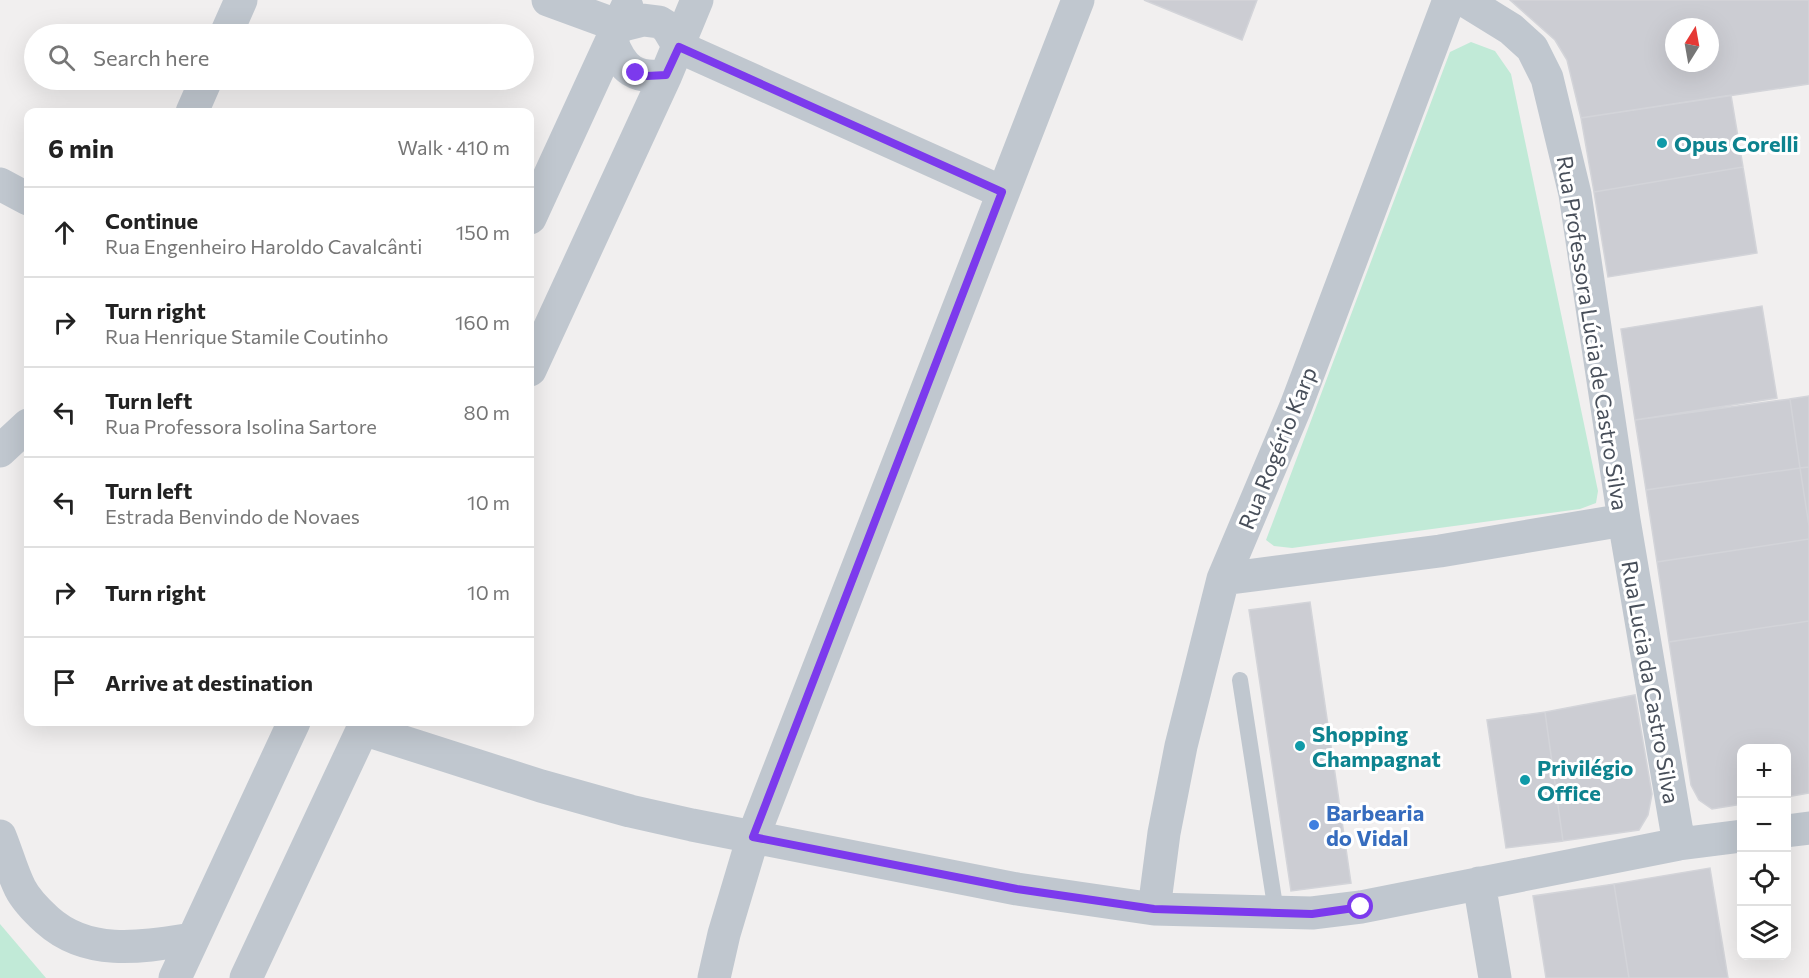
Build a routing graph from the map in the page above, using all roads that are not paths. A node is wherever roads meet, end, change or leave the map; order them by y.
1 (241, 0) edge
2 (548, 0) edge
3 (697, 0) edge
4 (1078, 0) edge
5 (1449, 0) edge
6 (1464, 0) edge
7 (620, 23) edge
8 (230, 24) edge
9 (672, 61) junction
10 (202, 90) edge
11 (194, 108) edge
12 (0, 184) edge
13 (1002, 192) junction
14 (24, 197) edge
15 (534, 209) edge
16 (534, 361) edge
17 (24, 429) edge
18 (0, 451) edge
19 (1624, 520) junction
20 (1223, 579) junction
21 (1240, 680) dead end
22 (292, 726) edge
23 (365, 726) edge
24 (368, 726) edge
25 (1809, 828) edge
26 (1791, 830) edge
27 (0, 836) edge
28 (753, 837) junction
29 (1737, 837) edge
30 (1679, 844) junction
31 (1479, 884) junction
32 (1154, 909) junction
33 (1276, 912) junction
34 (192, 939) junction
35 (175, 978) edge
36 (246, 978) edge
37 (714, 978) edge
38 (1495, 978) edge

1 - 8 street
2 - 7 street
3 - 9 street
4 - 13 street
5 - 20 street, Rua Rogério Karp
6 - 19 street, Rua Professora Lúcia de Castro Silva
7 - 9 street
7 - 9 street
7 - 15 street
9 - 13 street
9 - 16 street
10 - 11 street
12 - 14 street
13 - 28 street
17 - 18 street
19 - 20 street, Rua Professora Lúcia de Castro Silva
19 - 30 street, Rua Lucia da Castro Silva
20 - 32 street, Rua Rogério Karp
21 - 33 lane
22 - 34 street
23 - 36 street
24 - 28 street
25 - 26 street
27 - 34 street
28 - 32 street
28 - 37 street
29 - 30 street
30 - 31 street
31 - 33 street
31 - 38 street
32 - 33 street
34 - 35 street

